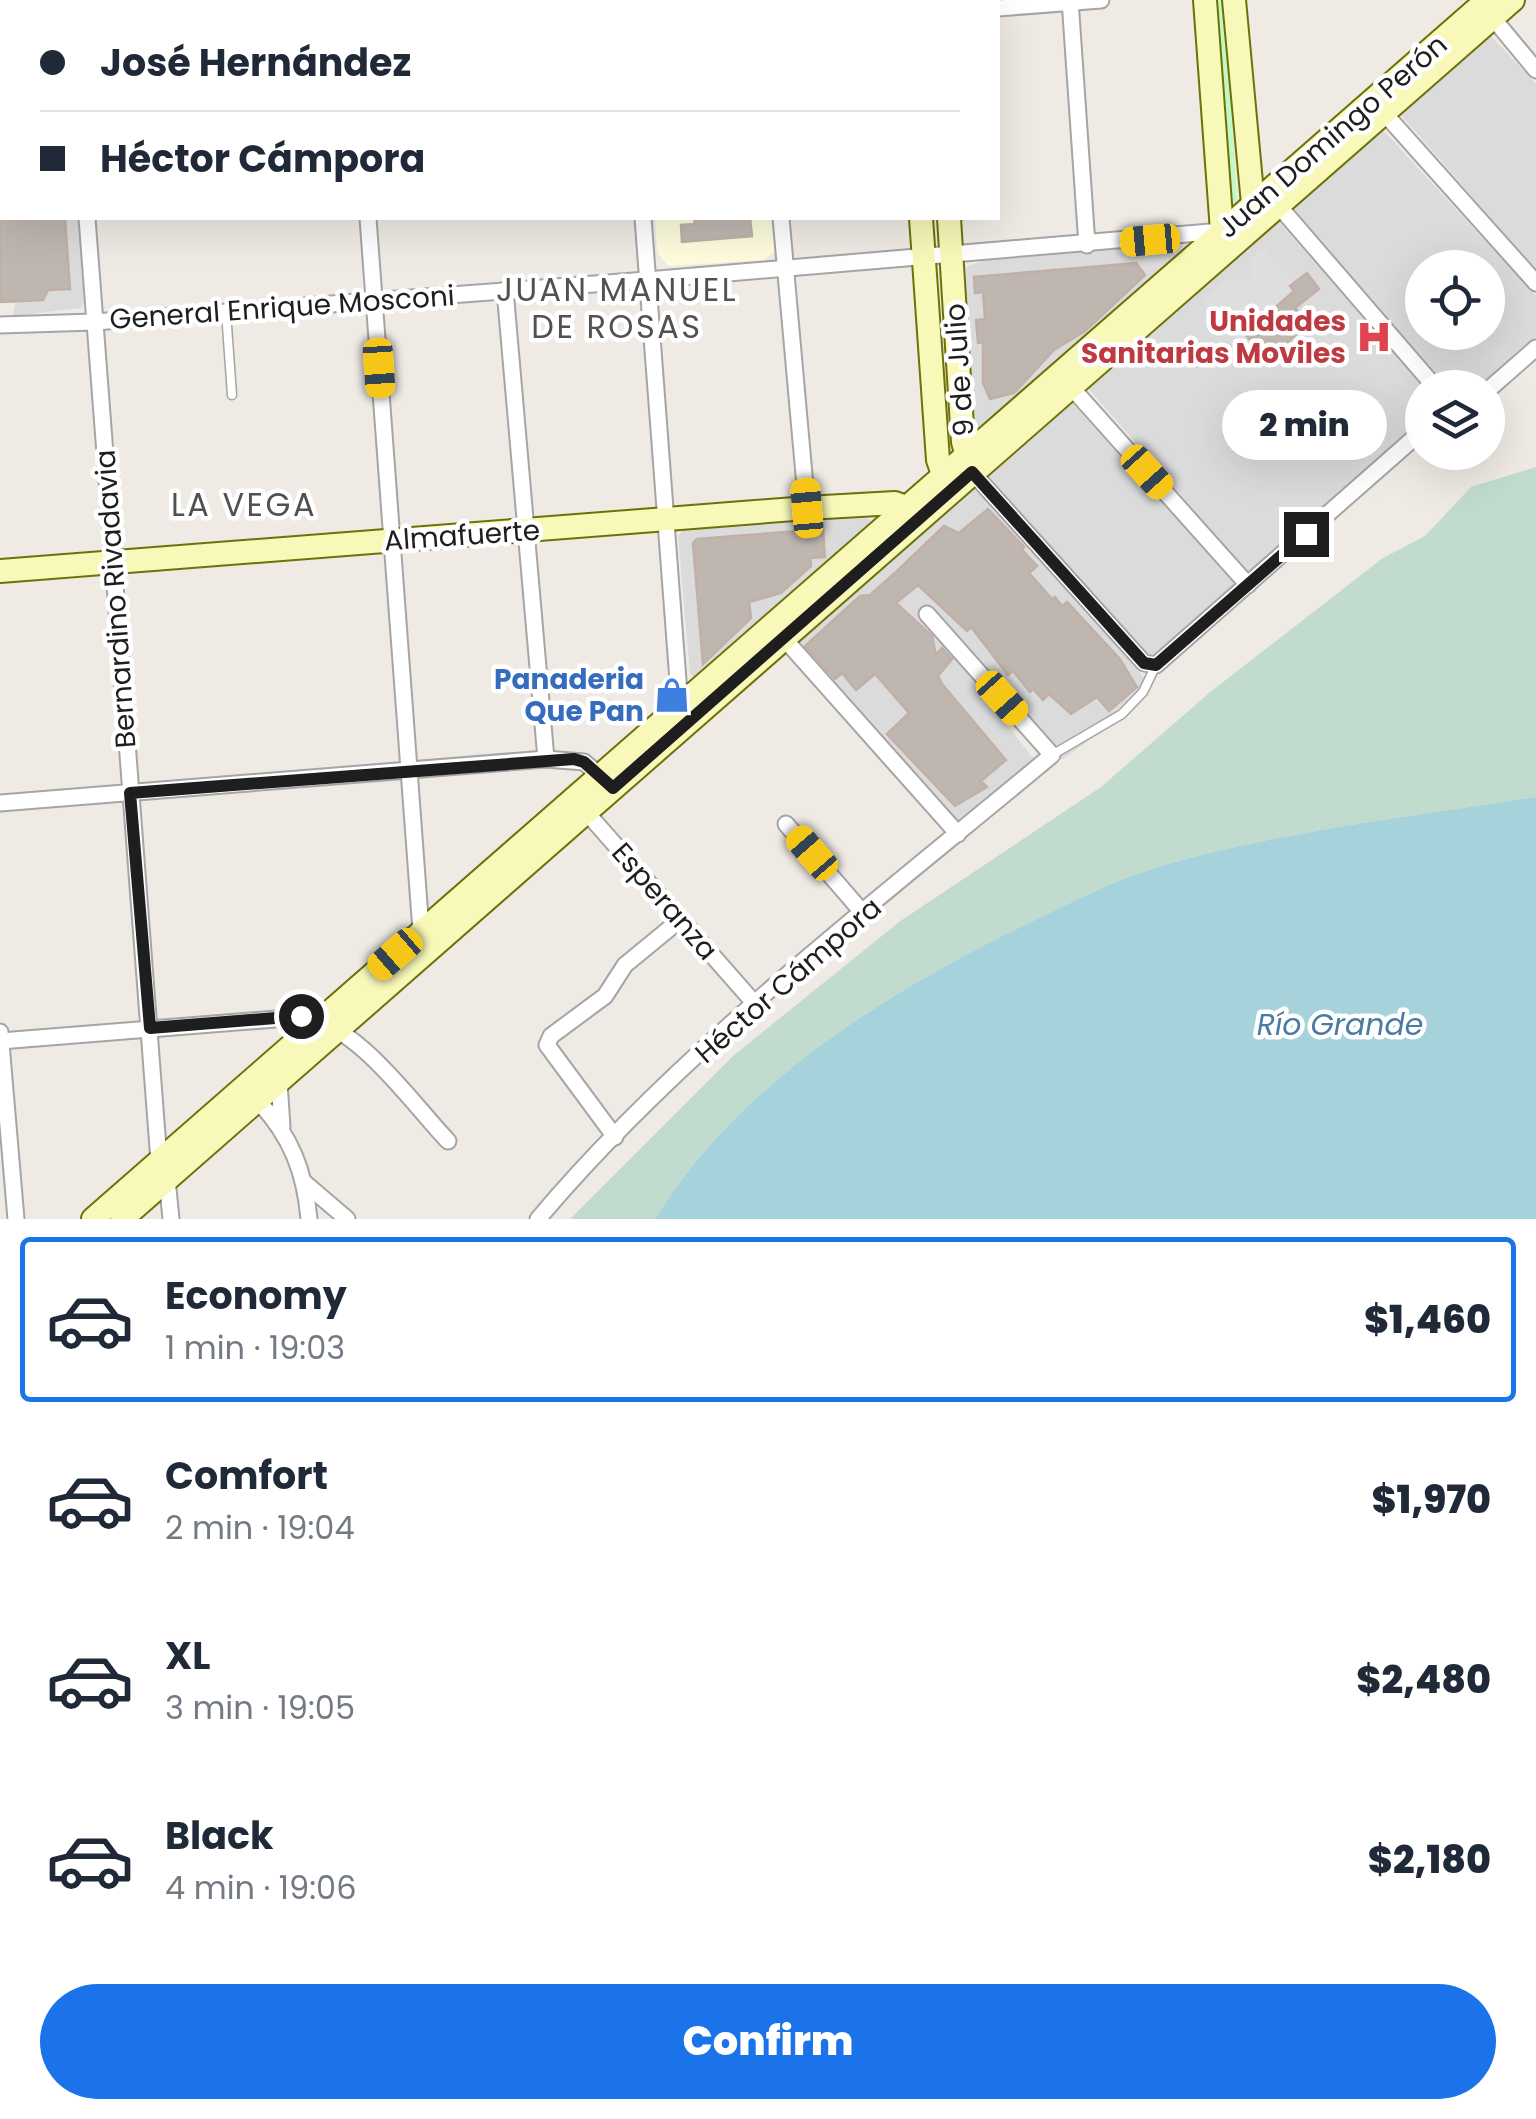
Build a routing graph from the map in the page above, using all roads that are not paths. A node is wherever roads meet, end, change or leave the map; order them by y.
1 (1101, 0) edge
2 (1206, 0) edge
3 (1234, 0) edge
4 (1513, 0) edge
5 (1070, 1) edge
6 (1487, 7) edge
7 (1000, 8) edge
8 (1536, 70) edge
9 (1385, 114) junction
10 (1253, 204) junction
11 (1278, 205) junction
12 (86, 220) edge
13 (368, 220) edge
14 (643, 220) edge
15 (781, 220) edge
16 (921, 220) edge
17 (950, 220) edge
18 (1228, 238) junction
19 (1087, 245) junction
20 (952, 255) junction
21 (924, 257) junction
22 (785, 268) junction
23 (646, 280) junction
24 (1536, 283) edge
25 (505, 290) junction
26 (374, 300) junction
27 (226, 312) junction
28 (94, 322) junction
29 (0, 325) edge
30 (1536, 348) edge
31 (1420, 370) edge
32 (1505, 375) edge
33 (1072, 388) junction
34 (232, 395) dead end
35 (1405, 446) edge
36 (969, 464) junction
37 (943, 474) junction
38 (807, 508) junction
39 (914, 511) junction
40 (666, 520) junction
41 (524, 532) junction
42 (391, 540) junction
43 (113, 562) junction
44 (0, 571) edge
45 (1248, 585) junction
46 (927, 614) dead end
47 (778, 631) junction
48 (1156, 665) junction
49 (688, 710) junction
50 (1052, 755) junction
51 (546, 760) junction
52 (409, 771) junction
53 (606, 781) junction
54 (130, 793) junction
55 (0, 803) edge
56 (580, 805) junction
57 (786, 824) dead end
58 (958, 834) junction
59 (863, 913) junction
60 (681, 919) junction
61 (421, 931) junction
62 (756, 1005) junction
63 (330, 1023) junction
64 (150, 1028) junction
65 (0, 1032) edge
66 (0, 1041) edge
67 (279, 1082) junction
68 (258, 1101) junction
69 (282, 1127) junction
70 (616, 1137) junction
71 (448, 1142) dead end
72 (163, 1170) junction
73 (306, 1184) junction
74 (16, 1219) edge
75 (93, 1219) edge
76 (122, 1219) edge
77 (170, 1219) edge
78 (309, 1219) edge
79 (347, 1219) edge
80 (538, 1219) edge

1 - 5 street
2 - 18 main road
3 - 10 main road
4 - 6 main road, Juan Domingo Perón
5 - 7 street
5 - 19 street
6 - 8 street
6 - 9 main road, Juan Domingo Perón
6 - 10 main road, Juan Domingo Perón
9 - 11 main road, Juan Domingo Perón
9 - 24 street
10 - 11 main road
10 - 18 main road, Juan Domingo Perón
11 - 18 main road, Juan Domingo Perón
11 - 31 street
12 - 28 street, Bernardino Rivadavia
13 - 26 street
14 - 23 street
15 - 22 street
16 - 21 main road, 9 de Julio
17 - 20 main road, 9 de Julio
18 - 19 street, General Enrique Mosconi
18 - 33 main road, Juan Domingo Perón
18 - 36 main road, Juan Domingo Perón
19 - 20 street, General Enrique Mosconi
20 - 21 street, General Enrique Mosconi
20 - 36 main road, 9 de Julio
21 - 22 street, General Enrique Mosconi
21 - 37 main road, 9 de Julio
22 - 23 street, General Enrique Mosconi
22 - 38 street
23 - 25 street, General Enrique Mosconi
23 - 40 street
25 - 26 street, General Enrique Mosconi
25 - 41 street
26 - 27 street, General Enrique Mosconi
26 - 42 street
27 - 28 street, General Enrique Mosconi
27 - 34 lane
28 - 29 street, General Enrique Mosconi
28 - 43 street, Bernardino Rivadavia
30 - 32 street
33 - 36 main road, Juan Domingo Perón
33 - 45 street
35 - 45 street
36 - 37 main road, Juan Domingo Perón
36 - 39 main road, Juan Domingo Perón
36 - 48 street
37 - 39 main road, Juan Domingo Perón
38 - 39 main road, Almafuerte
38 - 40 main road, Almafuerte
39 - 47 main road, Juan Domingo Perón
40 - 41 main road, Almafuerte
40 - 49 street
41 - 42 main road, Almafuerte
41 - 51 street
42 - 43 main road, Almafuerte
42 - 52 street
43 - 44 main road, Almafuerte
43 - 54 street, Bernardino Rivadavia
45 - 48 street
46 - 50 street
47 - 49 main road, Juan Domingo Perón
47 - 58 street
48 - 50 lane
49 - 53 main road, Juan Domingo Perón
50 - 58 street, Héctor Cámpora
51 - 52 street
51 - 53 street
52 - 54 street
52 - 61 street
53 - 56 main road, Juan Domingo Perón
54 - 55 street
54 - 64 street, Bernardino Rivadavia
56 - 60 street, Esperanza
56 - 61 main road, Juan Domingo Perón
56 - 63 main road, Juan Domingo Perón
57 - 59 street
58 - 59 street, Héctor Cámpora
59 - 62 street, Héctor Cámpora
60 - 62 street, Esperanza
60 - 70 street
61 - 63 main road, Juan Domingo Perón
62 - 70 street, Héctor Cámpora
63 - 64 street
63 - 67 main road, Juan Domingo Perón
63 - 71 street
63 - 72 main road, Juan Domingo Perón
64 - 66 street
64 - 72 street, Bernardino Rivadavia
65 - 66 street
66 - 74 street
67 - 68 main road, Juan Domingo Perón
67 - 69 street
68 - 69 street
68 - 72 main road, Juan Domingo Perón
69 - 73 street
70 - 80 street, Héctor Cámpora
72 - 75 main road, Juan Domingo Perón
72 - 76 main road, Juan Domingo Perón
72 - 77 street, Bernardino Rivadavia
73 - 78 street
73 - 79 street

